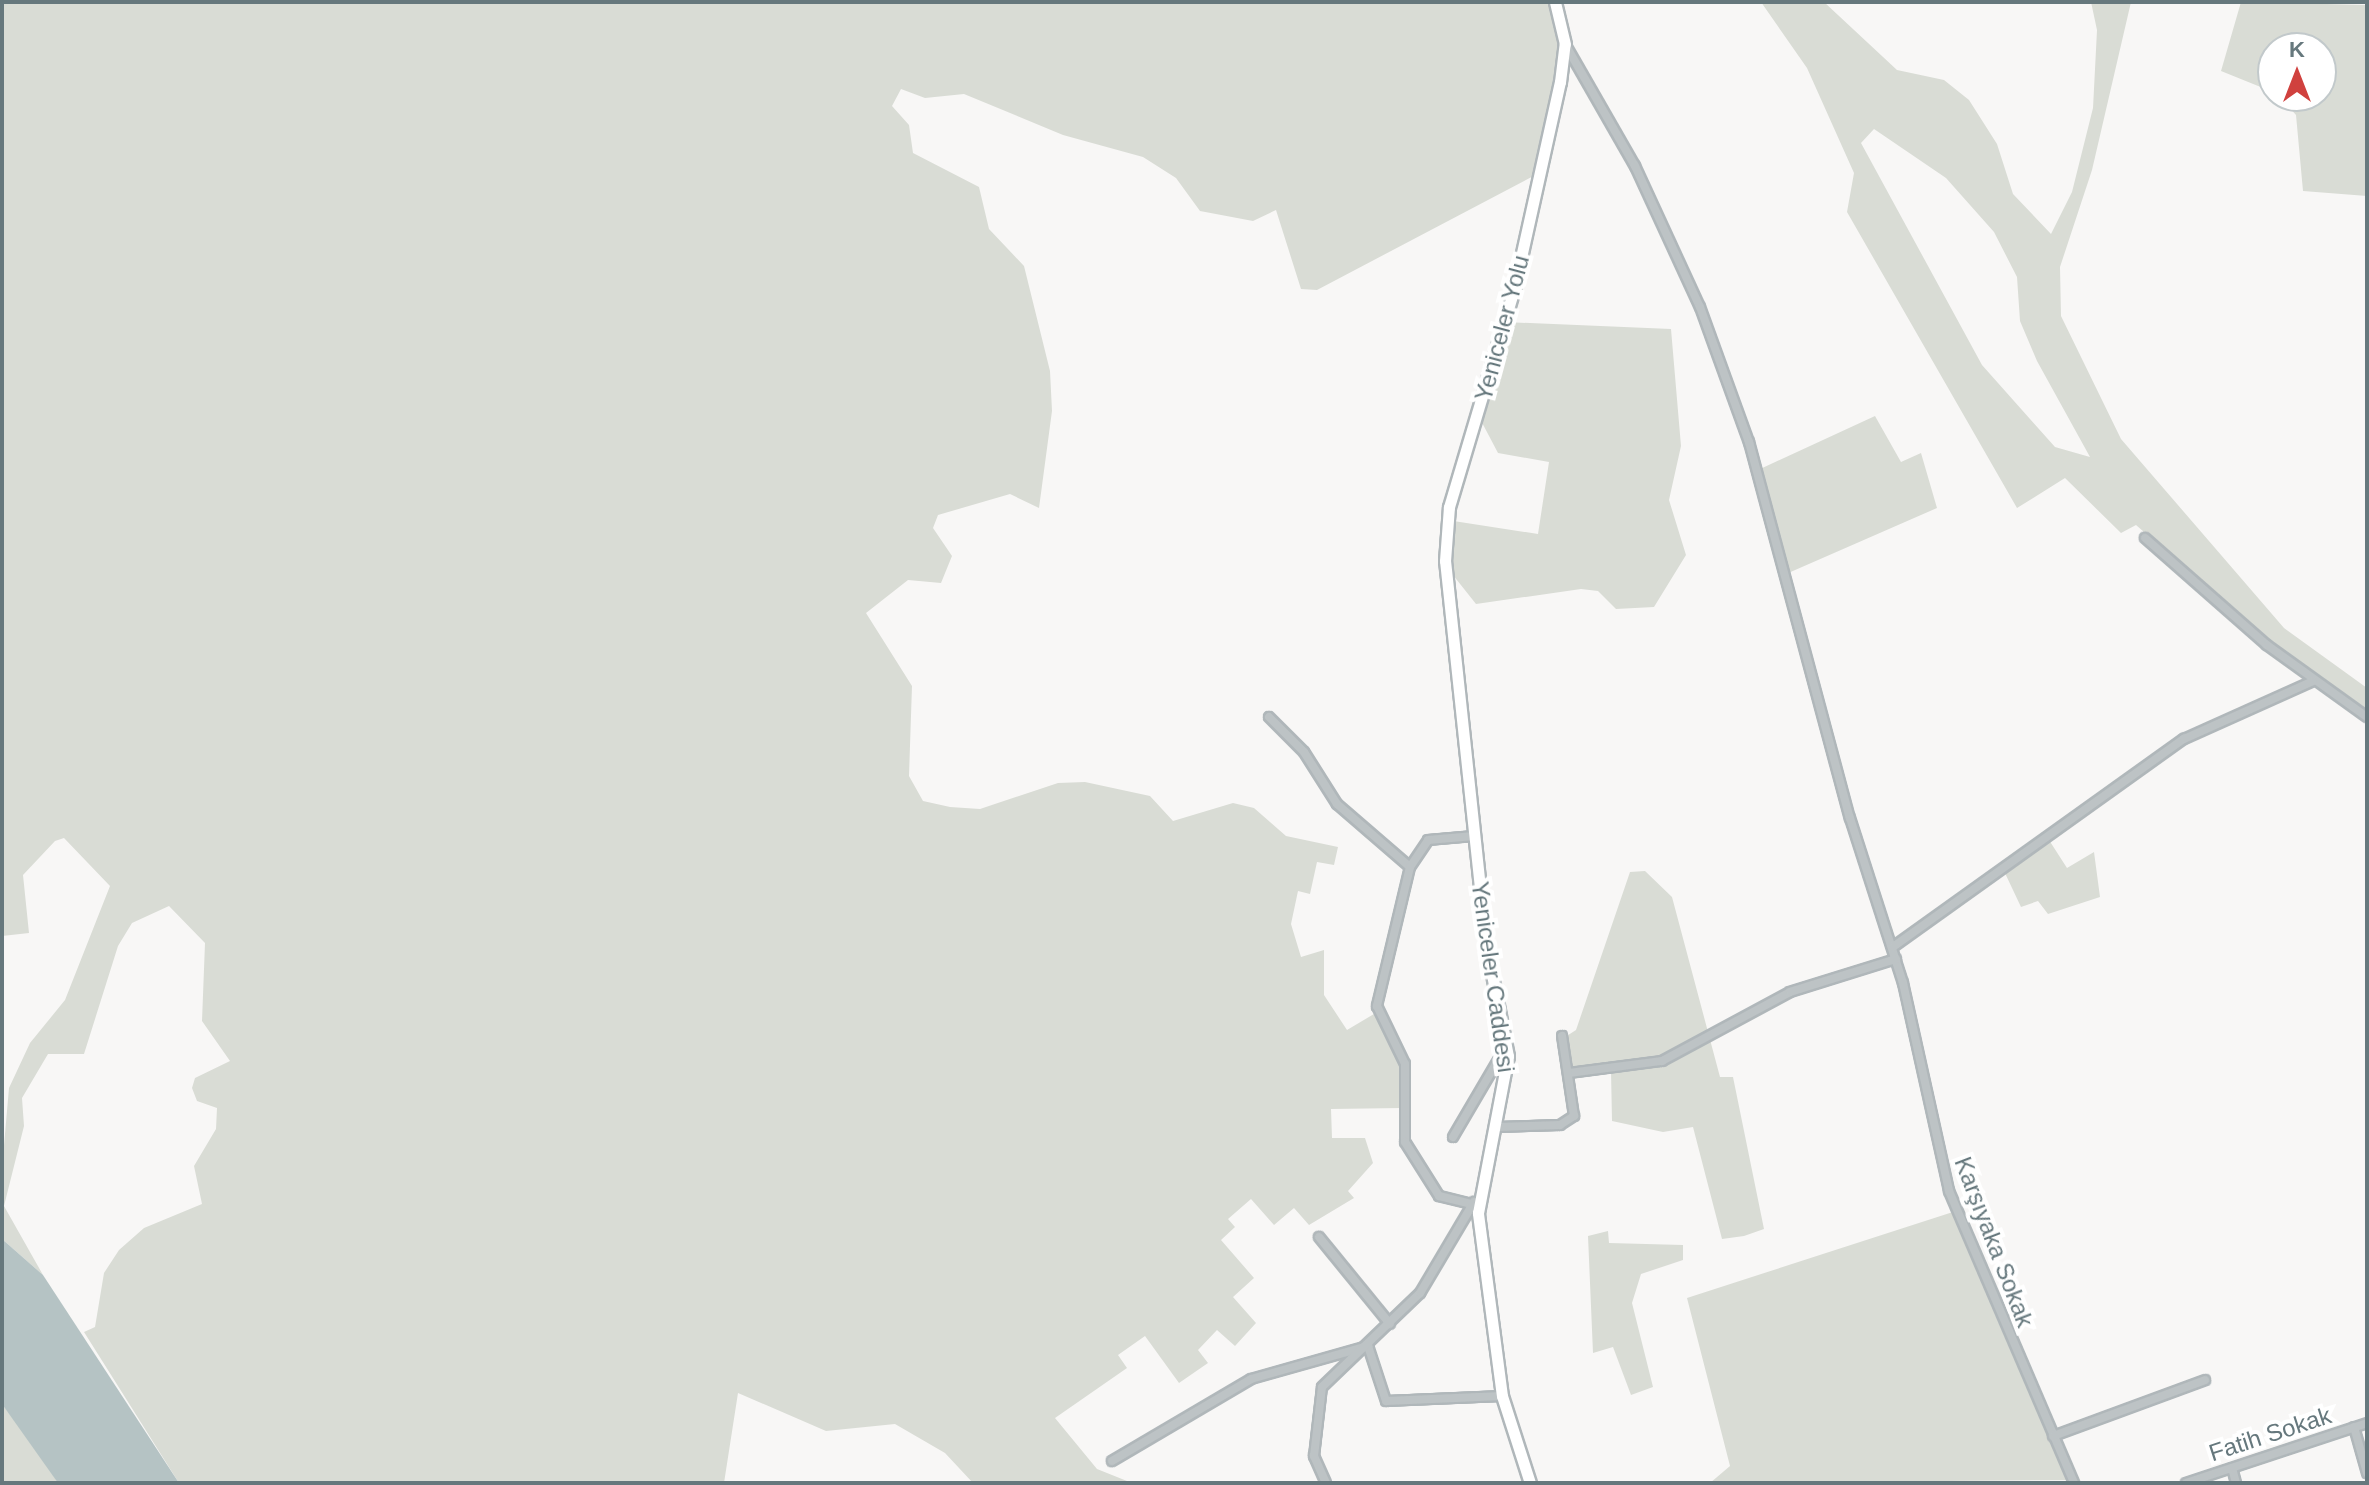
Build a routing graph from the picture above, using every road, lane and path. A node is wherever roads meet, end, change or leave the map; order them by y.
1 (1555, 2) edge
2 (1565, 44) junction
3 (2145, 538) dead end
4 (1455, 654) joint
5 (2313, 681) junction
6 (1269, 717) dead end
7 (2367, 717) edge
8 (1474, 836) junction
9 (1410, 867) junction
10 (1893, 947) junction
11 (1896, 959) junction
12 (1562, 1036) dead end
13 (1507, 1045) junction
14 (1569, 1073) junction
15 (1497, 1127) junction
16 (1453, 1137) dead end
17 (1474, 1203) junction
18 (1319, 1237) dead end
19 (1390, 1324) junction
20 (1368, 1346) junction
21 (2205, 1380) dead end
22 (1502, 1396) junction
23 (2367, 1423) edge
24 (2354, 1427) junction
25 (2053, 1436) junction
26 (1112, 1461) dead end
27 (2232, 1468) junction
28 (2367, 1473) edge
29 (1326, 1483) edge
30 (1530, 1483) edge
31 (2074, 1483) edge
32 (2186, 1483) edge
33 (2236, 1483) edge

1 - 2 street, Yeniceler Yolu
2 - 4 street, Yeniceler Yolu
2 - 10 street, Karşıyaka Sokak
3 - 5 street
4 - 8 street, Yeniceler Caddesi
5 - 7 street
5 - 10 street
6 - 9 street
8 - 9 street
8 - 13 street, Yeniceler Caddesi
9 - 17 street
10 - 11 street, Karşıyaka Sokak
11 - 14 street
11 - 25 street, Karşıyaka Sokak
12 - 14 street
13 - 15 street, Yeniceler Caddesi
13 - 16 street
14 - 15 street
15 - 17 street, Yeniceler Caddesi
17 - 19 street
17 - 22 street, Yeniceler Caddesi
18 - 19 street
19 - 20 street
20 - 22 street
20 - 26 street
20 - 29 street
21 - 25 street
22 - 30 street, Yeniceler Caddesi
23 - 24 street, Fatih Sokak
24 - 27 street, Fatih Sokak
24 - 28 street
25 - 31 street, Karşıyaka Sokak
27 - 32 street, Fatih Sokak
27 - 33 street

